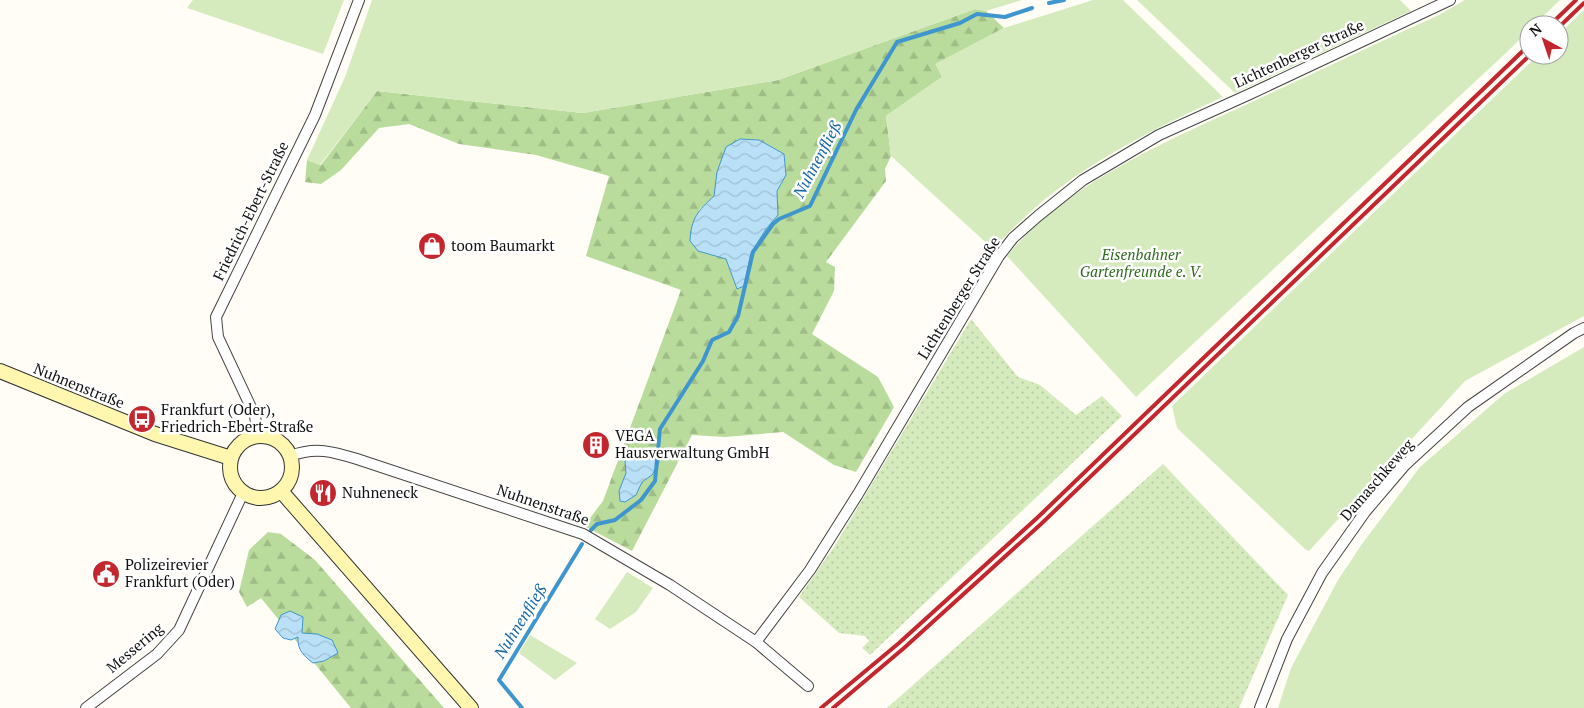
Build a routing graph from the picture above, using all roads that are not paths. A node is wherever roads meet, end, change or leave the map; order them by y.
1 (359, 0) edge
2 (1450, 0) edge
3 (1584, 328) edge
4 (0, 371) edge
5 (258, 436) junction
6 (290, 456) junction
7 (230, 458) junction
8 (281, 491) junction
9 (243, 493) junction
10 (756, 642) junction
11 (808, 686) dead end
12 (86, 708) edge
13 (471, 708) edge
14 (1260, 708) edge

1 - 5 street, Friedrich-Ebert-Straße
2 - 10 street, Lichtenberger Straße
3 - 14 street, Damaschkeweg
4 - 7 main road, Nuhnenstraße
5 - 6 main road
5 - 7 main road
6 - 8 main road
6 - 10 street, Nuhnenstraße
7 - 9 main road
8 - 9 main road
8 - 13 main road
9 - 12 street, Messering
10 - 11 street, Nuhnenstraße

